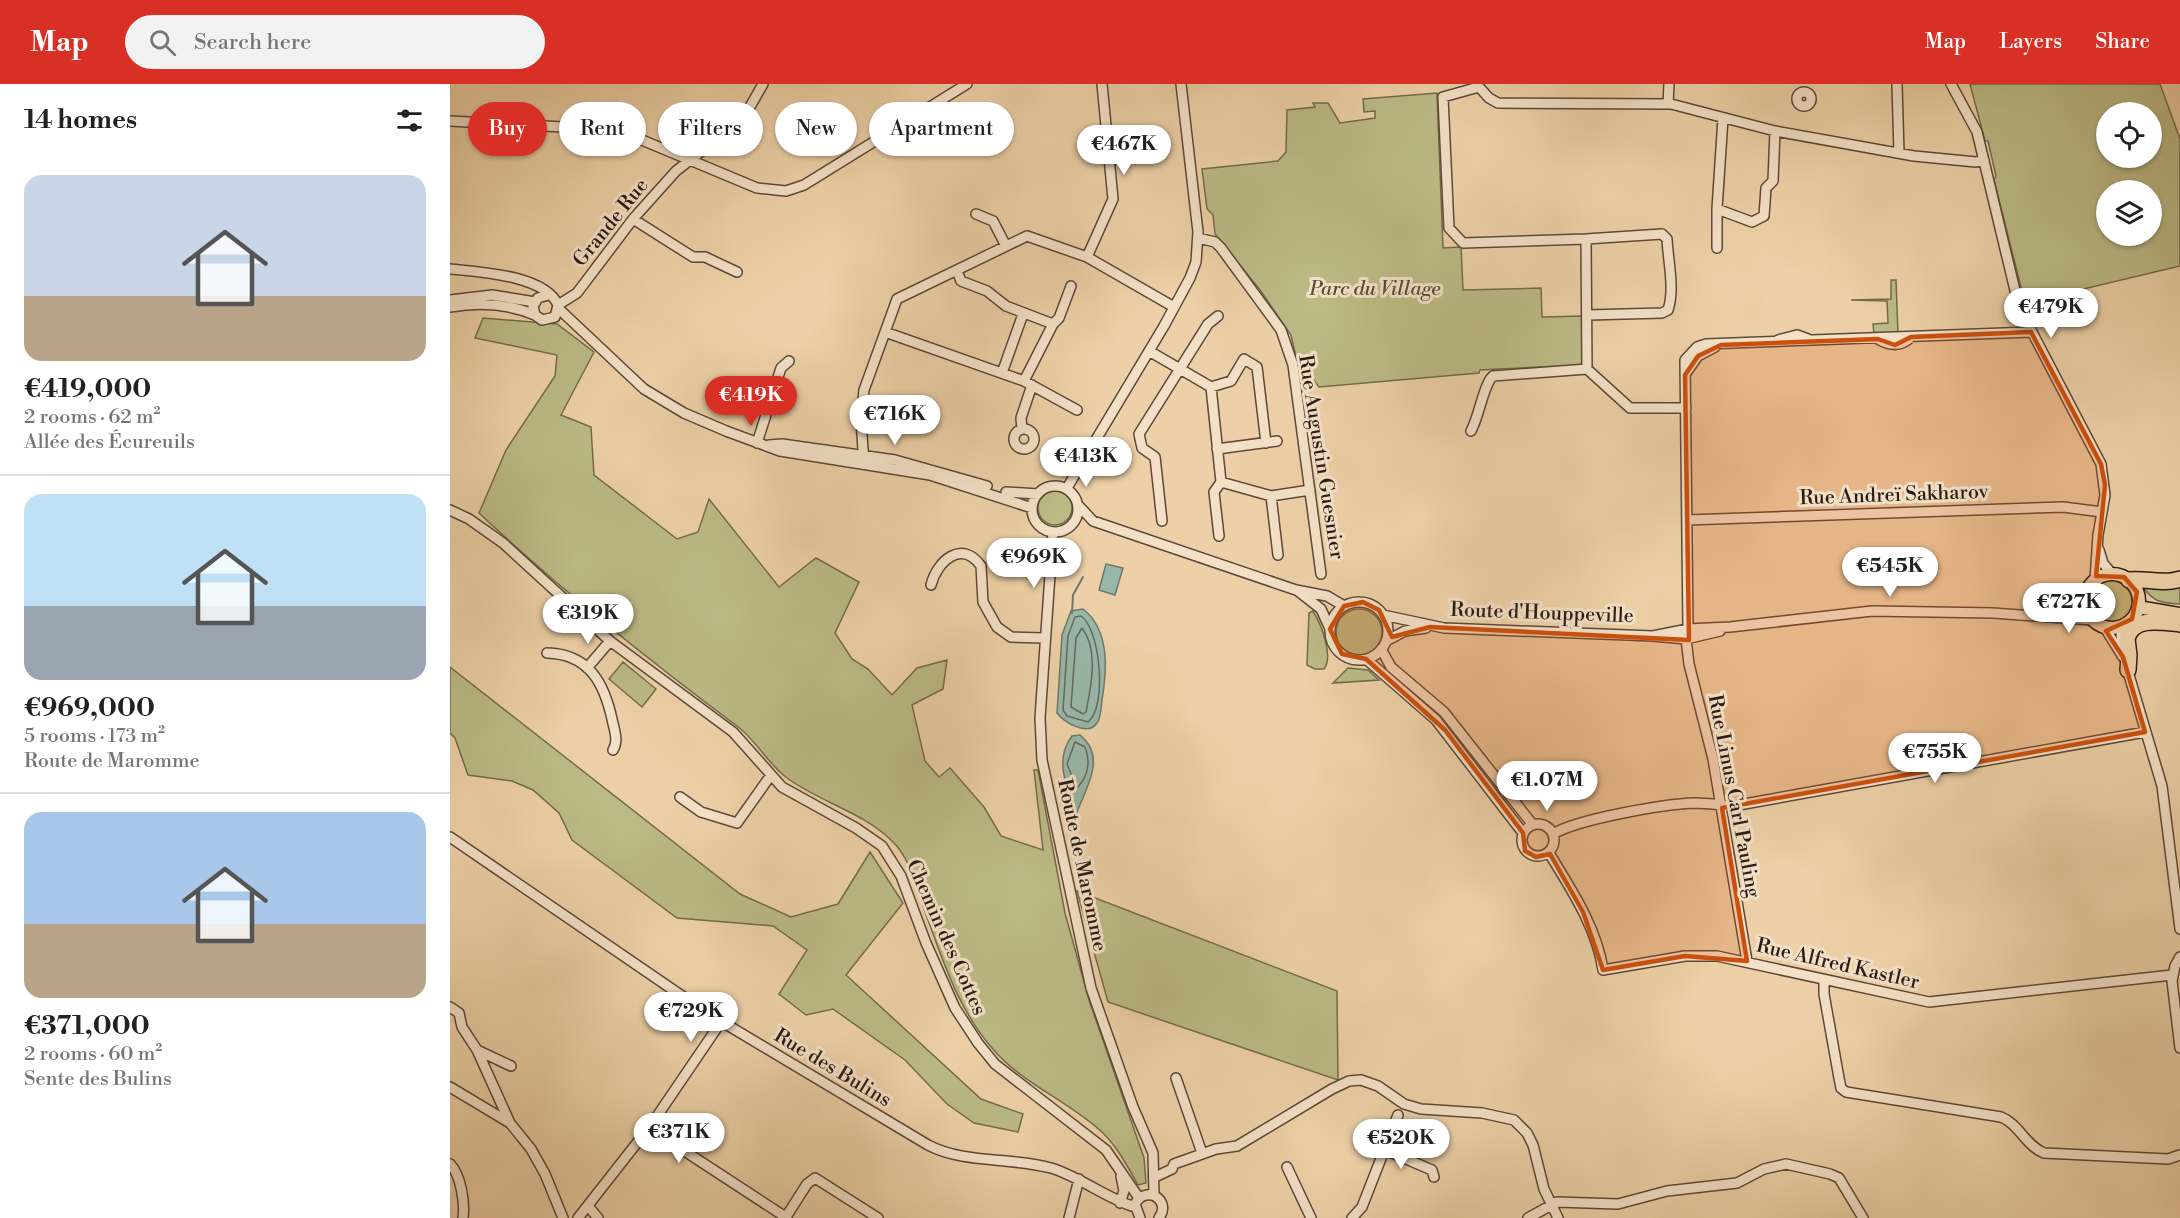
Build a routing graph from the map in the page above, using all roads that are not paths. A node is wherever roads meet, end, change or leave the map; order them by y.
1 (763, 84) edge
2 (967, 84) edge
3 (1102, 84) edge
4 (1181, 84) edge
5 (1451, 84) edge
6 (1669, 84) edge
7 (1897, 84) edge
8 (1951, 84) edge
9 (1479, 86) edge
10 (1452, 94) junction
11 (1668, 104) junction
12 (1723, 118) junction
13 (450, 121) edge
14 (1774, 131) junction
15 (1899, 153) junction
16 (688, 160) junction
17 (1984, 160) junction
18 (1717, 209) junction
19 (976, 214) dead end
20 (633, 219) junction
21 (1198, 238) junction
22 (1586, 239) junction
23 (1006, 246) junction
24 (1717, 248) dead end
25 (1087, 257) junction
26 (450, 269) edge
27 (957, 271) junction
28 (737, 272) dead end
29 (1071, 286) dead end
30 (540, 295) junction
31 (450, 300) edge
32 (450, 307) edge
33 (1174, 307) junction
34 (557, 310) junction
35 (1023, 314) junction
36 (535, 315) junction
37 (1588, 315) junction
38 (1218, 316) dead end
39 (1053, 324) junction
40 (885, 332) junction
41 (2031, 332) junction
42 (1149, 351) junction
43 (789, 361) dead end
44 (1180, 368) junction
45 (1587, 369) junction
46 (1002, 373) junction
47 (1028, 383) junction
48 (1210, 387) junction
49 (1686, 408) junction
50 (1077, 410) dead end
51 (1022, 429) dead end
52 (1471, 431) dead end
53 (1277, 441) dead end
54 (757, 442) junction
55 (1266, 442) junction
56 (1217, 449) junction
57 (863, 459) junction
58 (895, 464) junction
59 (1221, 483) junction
60 (1066, 488) junction
61 (1310, 490) junction
62 (1038, 494) junction
63 (1271, 496) junction
64 (450, 504) edge
65 (1078, 506) junction
66 (1032, 507) junction
67 (450, 511) edge
68 (2102, 512) junction
69 (1687, 520) junction
70 (1093, 521) junction
71 (1162, 521) dead end
72 (1073, 524) junction
73 (1053, 532) junction
74 (1219, 536) dead end
75 (2097, 543) junction
76 (1278, 555) dead end
77 (1321, 574) dead end
78 (2112, 574) junction
79 (2180, 579) edge
80 (2095, 580) junction
81 (2129, 580) junction
82 (931, 585) dead end
83 (1296, 590) junction
84 (2086, 593) junction
85 (1344, 606) junction
86 (2139, 607) junction
87 (2180, 614) edge
88 (1383, 615) junction
89 (2052, 616) junction
90 (2092, 620) junction
91 (2180, 624) edge
92 (2126, 625) junction
93 (1430, 627) junction
94 (1730, 627) junction
95 (2105, 628) junction
96 (1330, 629) junction
97 (1688, 629) junction
98 (1653, 636) junction
99 (1044, 638) junction
100 (1676, 639) junction
101 (1686, 639) junction
102 (610, 641) junction
103 (1383, 645) junction
104 (547, 653) dead end
105 (1366, 659) junction
106 (2125, 664) junction
107 (587, 668) junction
108 (2145, 732) junction
109 (613, 750) dead end
110 (771, 775) junction
111 (680, 797) dead end
112 (1722, 805) junction
113 (1533, 825) junction
114 (1523, 833) junction
115 (1553, 834) junction
116 (450, 837) edge
117 (1549, 853) junction
118 (2180, 929) edge
119 (2180, 957) edge
120 (1747, 961) junction
121 (2172, 975) junction
122 (1824, 980) junction
123 (450, 1007) edge
124 (721, 1022) junction
125 (2180, 1048) edge
126 (477, 1050) junction
127 (511, 1066) dead end
128 (1176, 1078) dead end
129 (450, 1087) edge
130 (1402, 1109) junction
131 (510, 1123) junction
132 (651, 1125) junction
133 (1385, 1150) junction
134 (1202, 1153) junction
135 (2180, 1155) edge
136 (1155, 1162) junction
137 (450, 1164) edge
138 (1174, 1164) junction
139 (1287, 1167) dead end
140 (1119, 1171) junction
141 (1155, 1177) junction
142 (1434, 1177) dead end
143 (1079, 1179) junction
144 (1154, 1195) junction
145 (1137, 1202) junction
146 (1120, 1203) junction
147 (1550, 1205) junction
148 (588, 1206) junction
149 (463, 1218) edge
150 (563, 1218) edge
151 (578, 1218) edge
152 (598, 1218) edge
153 (786, 1218) edge
154 (878, 1218) edge
155 (1069, 1218) edge
156 (1140, 1218) edge
157 (1160, 1218) edge
158 (1311, 1218) edge
159 (1352, 1218) edge
160 (1528, 1218) edge
161 (1558, 1218) edge
162 (1863, 1218) edge

1 - 16 street, Grande Rue
2 - 16 street
3 - 25 street
4 - 21 street
5 - 10 street
6 - 11 street
7 - 15 street
8 - 17 street
9 - 10 street
9 - 11 street
10 - 22 street
11 - 12 street
12 - 14 street
12 - 18 street
13 - 16 street
14 - 15 street
14 - 18 street
15 - 17 street
16 - 20 street, Grande Rue
17 - 41 street
18 - 24 street
19 - 23 street
20 - 28 street
20 - 34 street, Grande Rue
21 - 33 street
21 - 61 street, Rue Augustin Guesnier
22 - 37 street
22 - 37 street
23 - 25 street
23 - 27 street
25 - 33 street
26 - 30 street
27 - 35 street
27 - 40 street
29 - 39 street
30 - 31 street
30 - 34 street
30 - 36 street
32 - 36 street
33 - 42 street
34 - 36 street
34 - 54 street
35 - 39 street
35 - 46 street
37 - 45 street
38 - 44 street
39 - 47 street
40 - 46 street
40 - 57 street
41 - 49 street
41 - 68 street
42 - 44 street
42 - 60 street
43 - 54 street
44 - 48 street
44 - 71 street
45 - 49 street
45 - 52 street
46 - 47 street
47 - 50 street
47 - 51 street
48 - 55 street
48 - 56 street
49 - 69 street
53 - 55 street
54 - 57 street
55 - 56 street
56 - 59 street
57 - 58 street
58 - 62 street
58 - 66 street
59 - 63 street
59 - 74 street
60 - 62 street
60 - 65 street
61 - 63 street
61 - 77 street, Rue Augustin Guesnier
62 - 66 street
63 - 76 street
64 - 67 street
65 - 70 street
65 - 72 street
66 - 73 street
67 - 102 street, Chemin des Cottes
68 - 69 street, Rue Andreï Sakharov
68 - 75 street
69 - 97 street
70 - 72 street
70 - 83 street
72 - 73 street
73 - 99 street, Route de Maromme
75 - 78 street
75 - 80 street
78 - 80 main road
78 - 81 main road
79 - 81 highway
80 - 84 main road
81 - 86 main road
82 - 99 street
83 - 85 street
83 - 96 street
84 - 89 street, Route d'Houppeville
84 - 90 main road
85 - 88 street
85 - 96 street
86 - 87 main road
86 - 92 main road
88 - 93 street, Route d'Houppeville
88 - 103 street
89 - 90 street, Route d'Houppeville
89 - 94 street, Route d'Houppeville
90 - 95 main road
91 - 106 highway
92 - 95 main road
92 - 106 street
93 - 98 street, Route d'Houppeville
93 - 103 street, Route d'Houppeville
94 - 97 street, Route d'Houppeville
94 - 101 street, Route d'Houppeville
95 - 106 street
96 - 105 street
97 - 98 street, Route d'Houppeville
97 - 100 street
98 - 100 street, Route d'Houppeville
99 - 136 street, Route de Maromme
100 - 101 street, Route d'Houppeville
101 - 112 street, Rue Linus Carl Pauling
102 - 107 street
102 - 110 street, Chemin des Cottes
103 - 105 street
103 - 113 street
104 - 107 street
105 - 114 street
106 - 108 street
107 - 109 street
108 - 112 street
108 - 118 street
110 - 111 street
110 - 140 street, Chemin des Cottes
112 - 115 street
112 - 120 street, Rue Linus Carl Pauling
113 - 114 street
113 - 115 street
114 - 117 street
115 - 117 street
116 - 124 street, Rue des Bulins
117 - 120 street, Rue Alfred Kastler
119 - 121 street
120 - 122 street, Rue Alfred Kastler
121 - 122 street, Rue Alfred Kastler
121 - 125 street
122 - 135 street
123 - 126 street
124 - 132 street
124 - 143 street, Rue des Bulins
126 - 127 street
126 - 131 street
128 - 134 street
129 - 131 street
130 - 133 street
130 - 134 street
130 - 147 street
131 - 150 street
132 - 148 street
132 - 153 street
133 - 142 street
133 - 159 street
134 - 138 street
136 - 138 street
136 - 141 street, Route de Maromme
137 - 149 street
138 - 141 street
139 - 158 street
140 - 145 street, Chemin des Cottes
140 - 146 street
141 - 144 street, Route de Maromme
143 - 146 street, Rue des Bulins
143 - 155 street
144 - 145 street
144 - 157 street, Route de Maromme
145 - 146 street, Rue des Bulins
145 - 156 street, Chemin des Cottes
147 - 160 street
147 - 161 street
147 - 162 street
148 - 151 street
148 - 152 street
153 - 154 street

